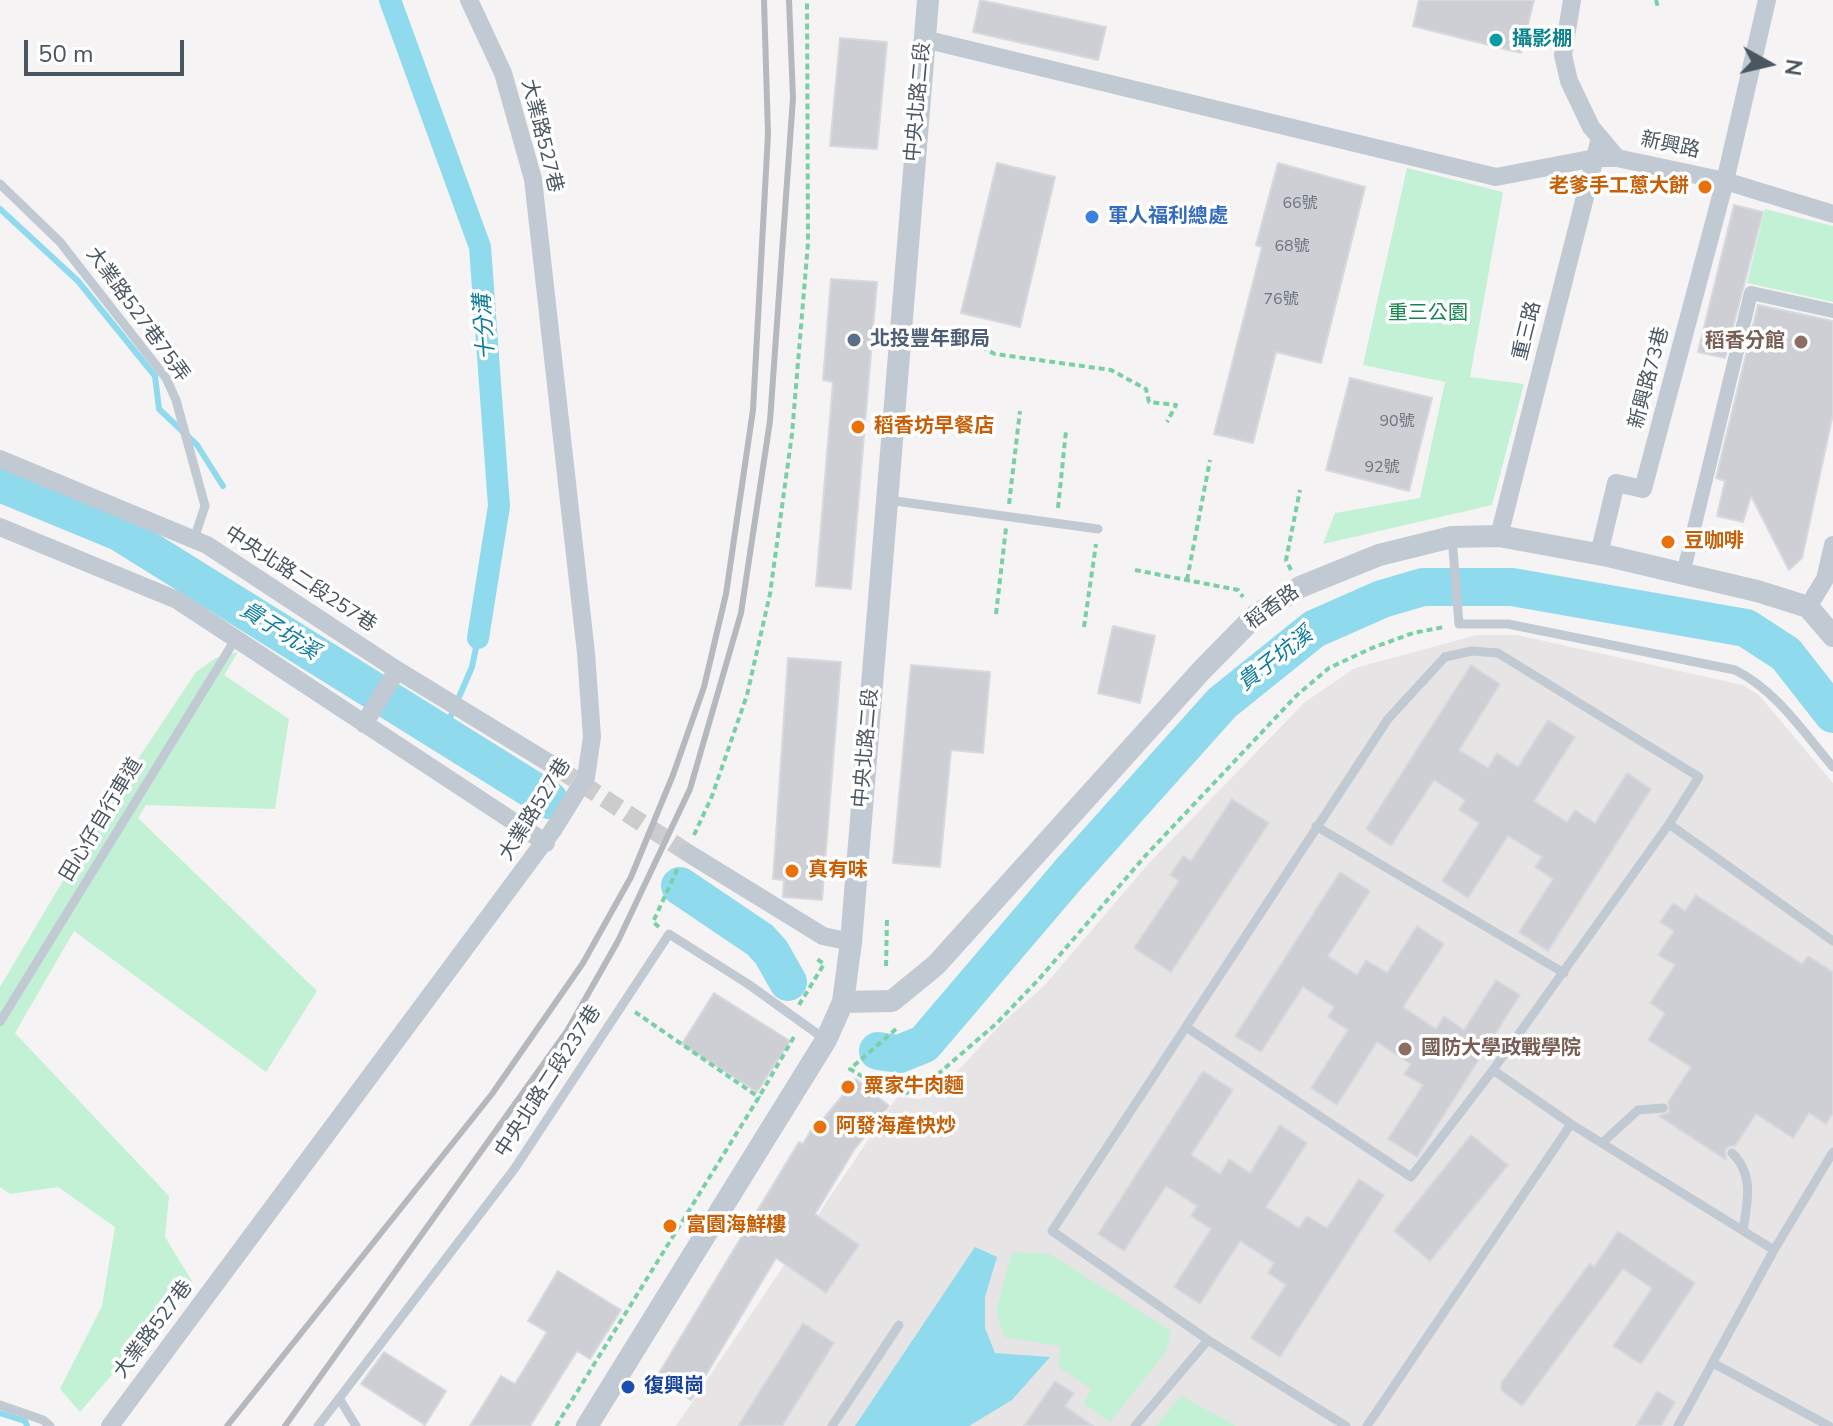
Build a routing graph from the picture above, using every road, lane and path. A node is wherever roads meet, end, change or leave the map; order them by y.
1 (469, 0) edge
2 (807, 0) edge
3 (928, 0) edge
4 (1572, 0) edge
5 (1656, 0) edge
6 (1767, 0) edge
7 (1658, 7) dead end
8 (924, 39) junction
9 (1600, 138) junction
10 (1595, 158) junction
11 (1617, 158) junction
12 (1725, 181) junction
13 (0, 184) edge
14 (1833, 214) edge
15 (1833, 311) edge
16 (934, 338) dead end
17 (1167, 422) dead end
18 (1066, 431) dead end
19 (0, 459) edge
20 (1210, 460) dead end
21 (1300, 490) dead end
22 (888, 500) junction
23 (1056, 524) junction
24 (0, 527) edge
25 (1098, 529) joint
26 (1499, 536) junction
27 (1452, 537) junction
28 (194, 539) junction
29 (1833, 545) edge
30 (1599, 554) junction
31 (1135, 570) dead end
32 (1683, 574) junction
33 (1187, 580) junction
34 (1829, 580) edge
35 (1300, 587) junction
36 (1808, 607) junction
37 (1256, 615) junction
38 (1459, 624) junction
39 (1084, 627) dead end
40 (1833, 636) edge
41 (236, 638) junction
42 (397, 670) junction
43 (364, 724) junction
44 (1833, 767) edge
45 (559, 769) tunnel mouth
46 (1669, 824) junction
47 (1316, 826) junction
48 (550, 837) junction
49 (686, 852) junction
50 (887, 919) dead end
51 (669, 934) junction
52 (1833, 941) edge
53 (851, 942) junction
54 (817, 959) dead end
55 (886, 966) dead end
56 (1564, 973) junction
57 (843, 1002) junction
58 (623, 1003) junction
59 (792, 1015) junction
60 (0, 1022) edge
61 (1186, 1027) junction
62 (896, 1029) dead end
63 (826, 1040) junction
64 (1493, 1070) junction
65 (759, 1097) junction
66 (1663, 1108) dead end
67 (780, 1114) junction
68 (1571, 1124) junction
69 (1602, 1143) junction
70 (1833, 1152) edge
71 (1732, 1153) dead end
72 (1743, 1231) junction
73 (1774, 1250) junction
74 (899, 1325) dead end
75 (1208, 1340) junction
76 (1713, 1363) junction
77 (339, 1398) junction
78 (0, 1405) edge
79 (50, 1426) edge
80 (110, 1426) edge
81 (318, 1426) edge
82 (356, 1426) edge
83 (556, 1426) edge
84 (587, 1426) edge
85 (832, 1426) edge
86 (1135, 1426) edge
87 (1346, 1426) edge
88 (1367, 1426) edge
89 (1678, 1426) edge
90 (1829, 1426) edge

1 - 48 street, 大業路527巷, bridge
2 - 49 path
3 - 8 street, 中央北路二段
4 - 9 street, 新興路
5 - 7 path
6 - 12 street
8 - 10 street
8 - 22 street, 中央北路二段
9 - 10 street, 重三路
9 - 11 street, 新興路
10 - 11 street
10 - 26 street, 重三路
11 - 12 street, 新興路
12 - 14 street, 新興路
12 - 30 street, 新興路73巷
13 - 28 lane, 大業路527巷75弄
15 - 32 street
16 - 17 path
18 - 23 path
19 - 28 street, 中央北路二段257巷
20 - 33 path
21 - 35 path
22 - 23 lane
22 - 53 street, 中央北路二段
23 - 25 lane
24 - 41 street
25 - 39 path
26 - 27 street, 稻香路
26 - 30 street, 稻香路
27 - 35 street, 稻香路
27 - 38 lane
28 - 42 street, 中央北路二段257巷
29 - 34 street
30 - 32 street, 稻香路
31 - 33 path
32 - 36 street, 稻香路
33 - 37 path
34 - 36 street
35 - 37 street, 稻香路
36 - 40 street
37 - 57 street, 稻香路
38 - 44 lane
38 - 62 path
41 - 43 street
41 - 60 lane, 田心仔自行車道
42 - 43 street
42 - 45 street, 中央北路二段257巷
43 - 48 street
46 - 47 lane
46 - 52 lane
46 - 56 lane
47 - 56 lane
47 - 61 lane
48 - 80 street, 大業路527巷
49 - 51 path
49 - 53 street
50 - 55 path
51 - 58 lane, 中央北路二段237巷
51 - 59 lane
53 - 57 street, 中央北路二段
54 - 59 path
56 - 64 lane
57 - 63 street, 中央北路二段
58 - 65 path
58 - 77 lane, 中央北路二段237巷
59 - 63 lane
59 - 65 path
61 - 64 lane
61 - 75 lane
63 - 67 street, 中央北路二段
64 - 68 lane
65 - 67 path
65 - 83 path
66 - 69 lane
67 - 84 street, 中央北路二段
68 - 69 lane
68 - 88 lane
69 - 72 lane
70 - 73 lane
71 - 72 lane
72 - 73 lane
73 - 76 lane
74 - 85 lane
75 - 86 lane
75 - 87 lane
76 - 89 lane
76 - 90 lane
77 - 81 lane, 中央北路二段237巷
77 - 82 lane
78 - 79 lane

